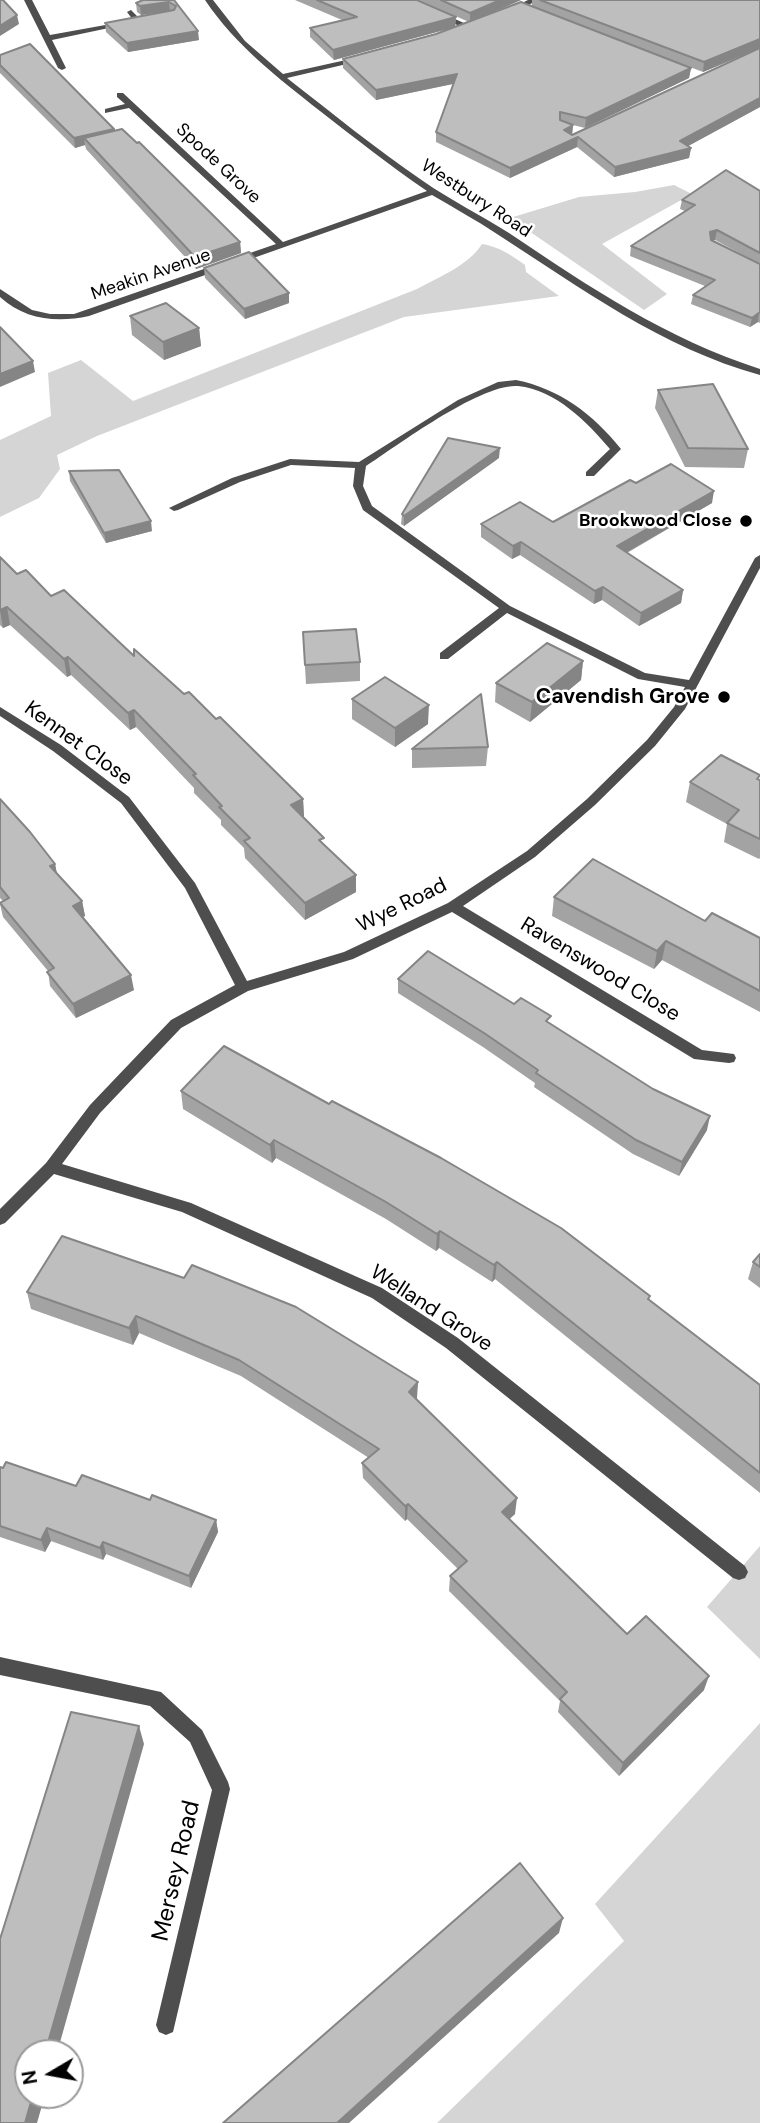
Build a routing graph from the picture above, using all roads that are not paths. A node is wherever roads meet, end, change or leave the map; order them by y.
1 (28, 0) edge
2 (209, 0) edge
3 (406, 0) edge
4 (534, 0) edge
5 (520, 7) junction
6 (131, 12) dead end
7 (507, 12) edge
8 (532, 12) edge
9 (149, 19) edge
10 (138, 21) junction
11 (481, 22) edge
12 (469, 27) junction
13 (457, 31) edge
14 (48, 38) junction
15 (374, 55) edge
16 (62, 68) dead end
17 (281, 76) junction
18 (120, 94) dead end
19 (131, 105) junction
20 (108, 111) dead end
21 (433, 192) junction
22 (282, 245) junction
23 (0, 292) edge
24 (760, 372) edge
25 (361, 465) junction
26 (590, 474) dead end
27 (174, 508) dead end
28 (760, 558) edge
29 (506, 608) junction
30 (444, 656) dead end
31 (693, 685) junction
32 (0, 712) edge
33 (453, 906) junction
34 (243, 987) junction
35 (729, 1058) dead end
36 (51, 1167) junction
37 (0, 1219) edge
38 (739, 1572) dead end
39 (0, 1666) edge
40 (166, 2025) dead end

1 - 14 street
2 - 17 street, Westbury Road
3 - 12 street
4 - 5 street
5 - 7 street
5 - 8 street
6 - 10 street
9 - 10 street
10 - 14 street
11 - 12 street
12 - 13 street
14 - 16 street
15 - 17 street
17 - 21 street, Westbury Road
18 - 19 street, Spode Grove
19 - 20 street
19 - 22 street, Spode Grove
21 - 22 street, Meakin Avenue
21 - 24 street, Westbury Road
22 - 23 street, Meakin Avenue
25 - 26 street
25 - 27 street
25 - 29 street
28 - 31 street, Wye Road
29 - 30 street
29 - 31 street
31 - 33 street, Wye Road
32 - 34 street, Kennet Close
33 - 34 street, Wye Road
33 - 35 street, Ravenswood Close
34 - 36 street, Wye Road
36 - 37 street, Wye Road
36 - 38 street, Welland Grove
39 - 40 street, Mersey Road

